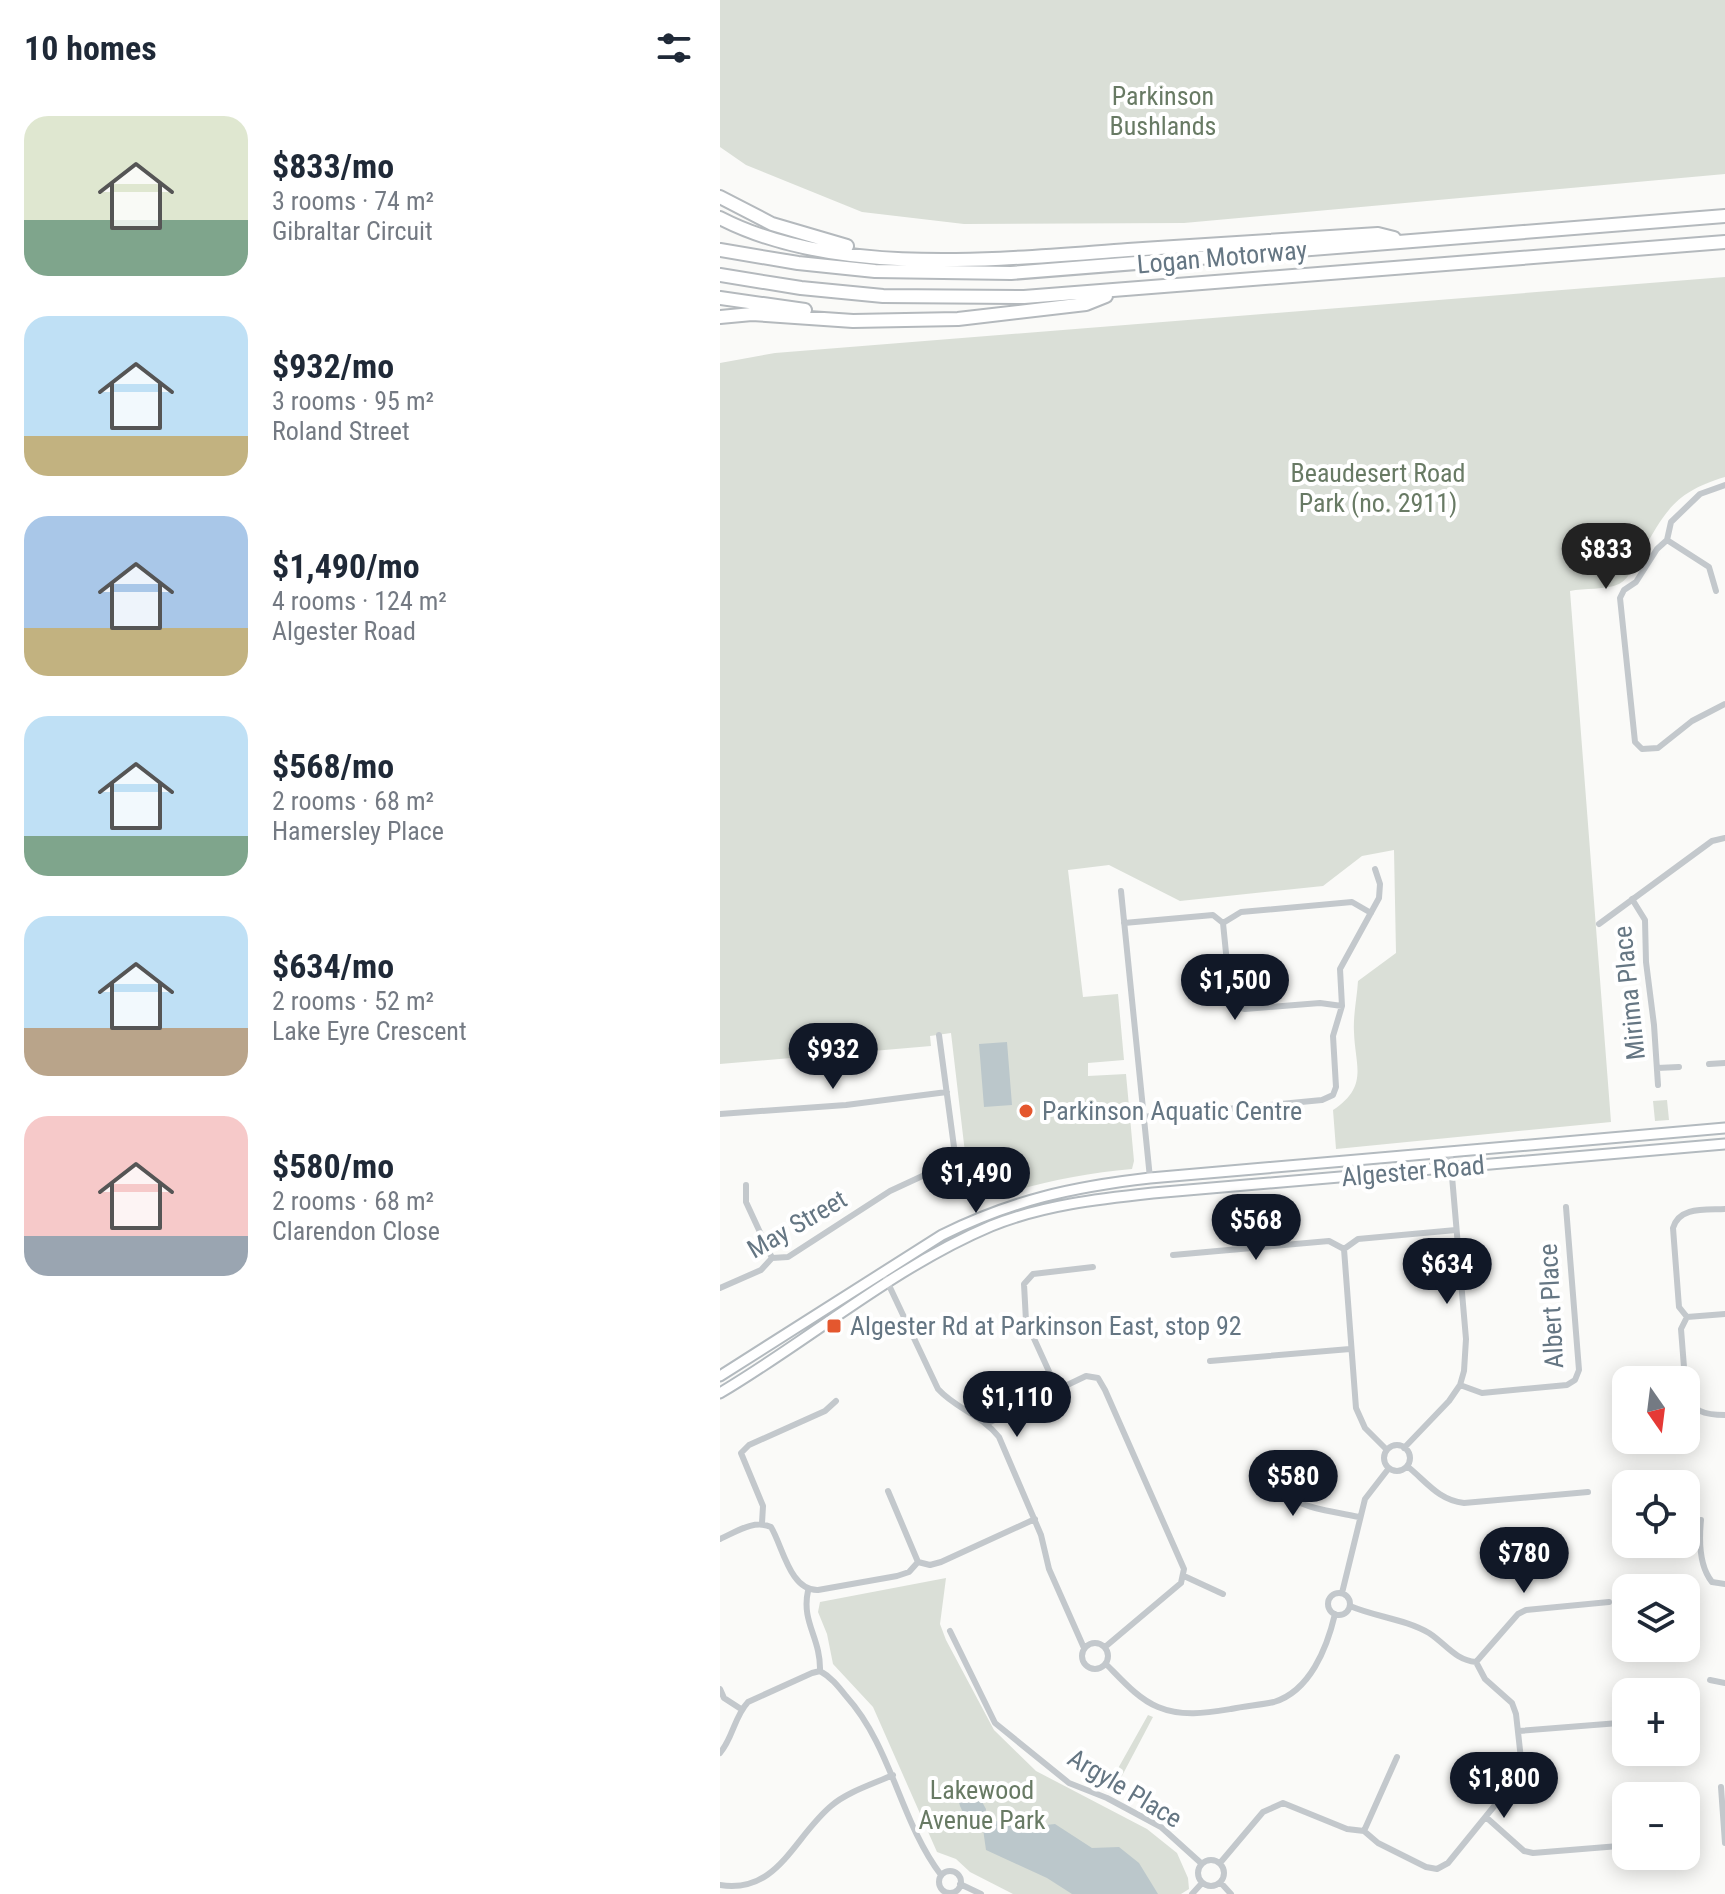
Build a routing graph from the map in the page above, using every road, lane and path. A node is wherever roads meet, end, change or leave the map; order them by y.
1 (720, 197) edge
2 (1725, 216) edge
3 (720, 218) edge
4 (1409, 241) junction
5 (1725, 242) edge
6 (720, 250) edge
7 (892, 257) junction
8 (720, 275) edge
9 (1124, 290) junction
10 (720, 298) edge
11 (720, 317) edge
12 (867, 319) junction
13 (1725, 485) edge
14 (1667, 540) junction
15 (1716, 591) dead end
16 (1725, 704) edge
17 (1725, 838) edge
18 (1375, 869) dead end
19 (1121, 891) dead end
20 (1632, 899) junction
21 (1371, 913) junction
22 (1124, 923) junction
23 (1223, 923) junction
24 (1599, 924) dead end
25 (1342, 1006) junction
26 (939, 1035) dead end
27 (1725, 1063) edge
28 (1709, 1064) dead end
29 (1679, 1067) dead end
30 (1657, 1068) junction
31 (1658, 1085) dead end
32 (947, 1092) junction
33 (720, 1114) edge
34 (1142, 1117) junction
35 (1725, 1128) edge
36 (1725, 1144) edge
37 (1450, 1153) junction
38 (1451, 1167) junction
39 (1150, 1178) junction
40 (746, 1185) dead end
41 (1153, 1193) junction
42 (1566, 1207) dead end
43 (1725, 1209) edge
44 (1456, 1230) junction
45 (1344, 1249) junction
46 (1173, 1255) dead end
47 (772, 1258) junction
48 (1093, 1267) dead end
49 (882, 1273) junction
50 (889, 1283) junction
51 (720, 1288) edge
52 (1725, 1314) edge
53 (1687, 1317) junction
54 (1350, 1349) junction
55 (1210, 1361) dead end
56 (1684, 1366) edge
57 (720, 1376) edge
58 (1460, 1385) junction
59 (1057, 1389) junction
60 (720, 1393) edge
61 (836, 1401) dead end
62 (1700, 1411) edge
63 (1725, 1415) edge
64 (988, 1423) junction
65 (1404, 1448) junction
66 (1387, 1450) junction
67 (1258, 1466) dead end
68 (1407, 1466) junction
69 (1389, 1468) junction
70 (888, 1491) dead end
71 (1588, 1492) dead end
72 (1359, 1517) junction
73 (1035, 1519) junction
74 (1701, 1520) dead end
75 (762, 1523) junction
76 (720, 1539) edge
77 (918, 1562) junction
78 (1184, 1576) junction
79 (1725, 1584) edge
80 (808, 1591) junction
81 (1342, 1593) junction
82 (1223, 1594) dead end
83 (1609, 1602) dead end
84 (1350, 1606) junction
85 (1335, 1614) junction
86 (950, 1631) dead end
87 (1105, 1647) junction
88 (1084, 1648) junction
89 (1476, 1662) junction
90 (1106, 1664) junction
91 (820, 1671) junction
92 (1710, 1680) dead end
93 (1725, 1683) edge
94 (720, 1689) edge
95 (741, 1709) junction
96 (1612, 1724) edge
97 (1519, 1731) junction
98 (720, 1753) edge
99 (1397, 1757) dead end
100 (893, 1775) junction
101 (1721, 1787) dead end
102 (1487, 1818) junction
103 (1364, 1831) junction
104 (1725, 1843) edge
105 (1612, 1847) edge
106 (1220, 1863) junction
107 (1202, 1864) junction
108 (941, 1875) junction
109 (1202, 1883) junction
110 (1221, 1883) junction
111 (960, 1884) junction
112 (720, 1885) edge
113 (941, 1888) junction
114 (931, 1894) edge
115 (981, 1894) edge
116 (1192, 1894) edge
117 (1231, 1894) edge

1 - 7 highway
2 - 4 highway, Logan Motorway
3 - 7 highway
4 - 6 highway, Logan Motorway
4 - 7 highway
5 - 9 highway, Logan Motorway
8 - 9 highway, Logan Motorway
9 - 12 highway
10 - 12 highway
11 - 12 highway
13 - 14 street
14 - 15 street
14 - 16 street
17 - 20 street
18 - 21 street
19 - 22 street
20 - 24 street
20 - 30 street, Mirima Place
21 - 23 street
21 - 25 street
22 - 23 street
22 - 34 street
23 - 25 street
25 - 34 street
26 - 32 street, May Street
27 - 28 street
29 - 30 street
30 - 31 street, Mirima Place
32 - 33 street
32 - 47 street, May Street
34 - 39 street
35 - 37 main road, Algester Road
36 - 38 main road, Algester Road
37 - 38 street
37 - 39 main road, Algester Road
38 - 41 main road, Algester Road
38 - 44 street
39 - 41 main road
39 - 49 main road, Algester Road
40 - 47 street
41 - 50 main road, Algester Road
42 - 58 street, Albert Place
43 - 53 street
44 - 45 street
44 - 58 street
45 - 46 street
45 - 54 street
47 - 51 street, May Street
48 - 59 street
49 - 50 street
49 - 57 main road, Algester Road
50 - 60 main road, Algester Road
50 - 64 street
52 - 53 street
53 - 56 street
54 - 55 street
54 - 66 street
58 - 65 street
59 - 64 street
59 - 78 street
61 - 75 street
62 - 63 street
64 - 73 street
65 - 66 street
65 - 68 street
66 - 69 street
67 - 72 street
68 - 69 street
68 - 71 street
69 - 72 street
70 - 77 street
72 - 81 street
73 - 77 street
73 - 88 street
74 - 79 street
75 - 76 street
75 - 80 street
77 - 80 street
78 - 82 street
78 - 87 street
80 - 91 street
81 - 84 street
81 - 85 street
83 - 89 street
84 - 85 street
84 - 89 street
85 - 90 street
86 - 107 street, Argyle Place
87 - 88 street
87 - 90 street
88 - 90 street
89 - 97 street
91 - 95 street
91 - 100 street
92 - 93 street
94 - 95 street
95 - 98 street
96 - 97 street
97 - 102 street
99 - 103 street
100 - 108 street
100 - 112 street
101 - 104 street
102 - 103 street
102 - 105 street
103 - 106 street
106 - 107 street
106 - 110 street
107 - 109 street
108 - 111 street
108 - 113 street
109 - 110 street
109 - 116 street
110 - 117 street
111 - 113 street
111 - 115 street
113 - 114 street

